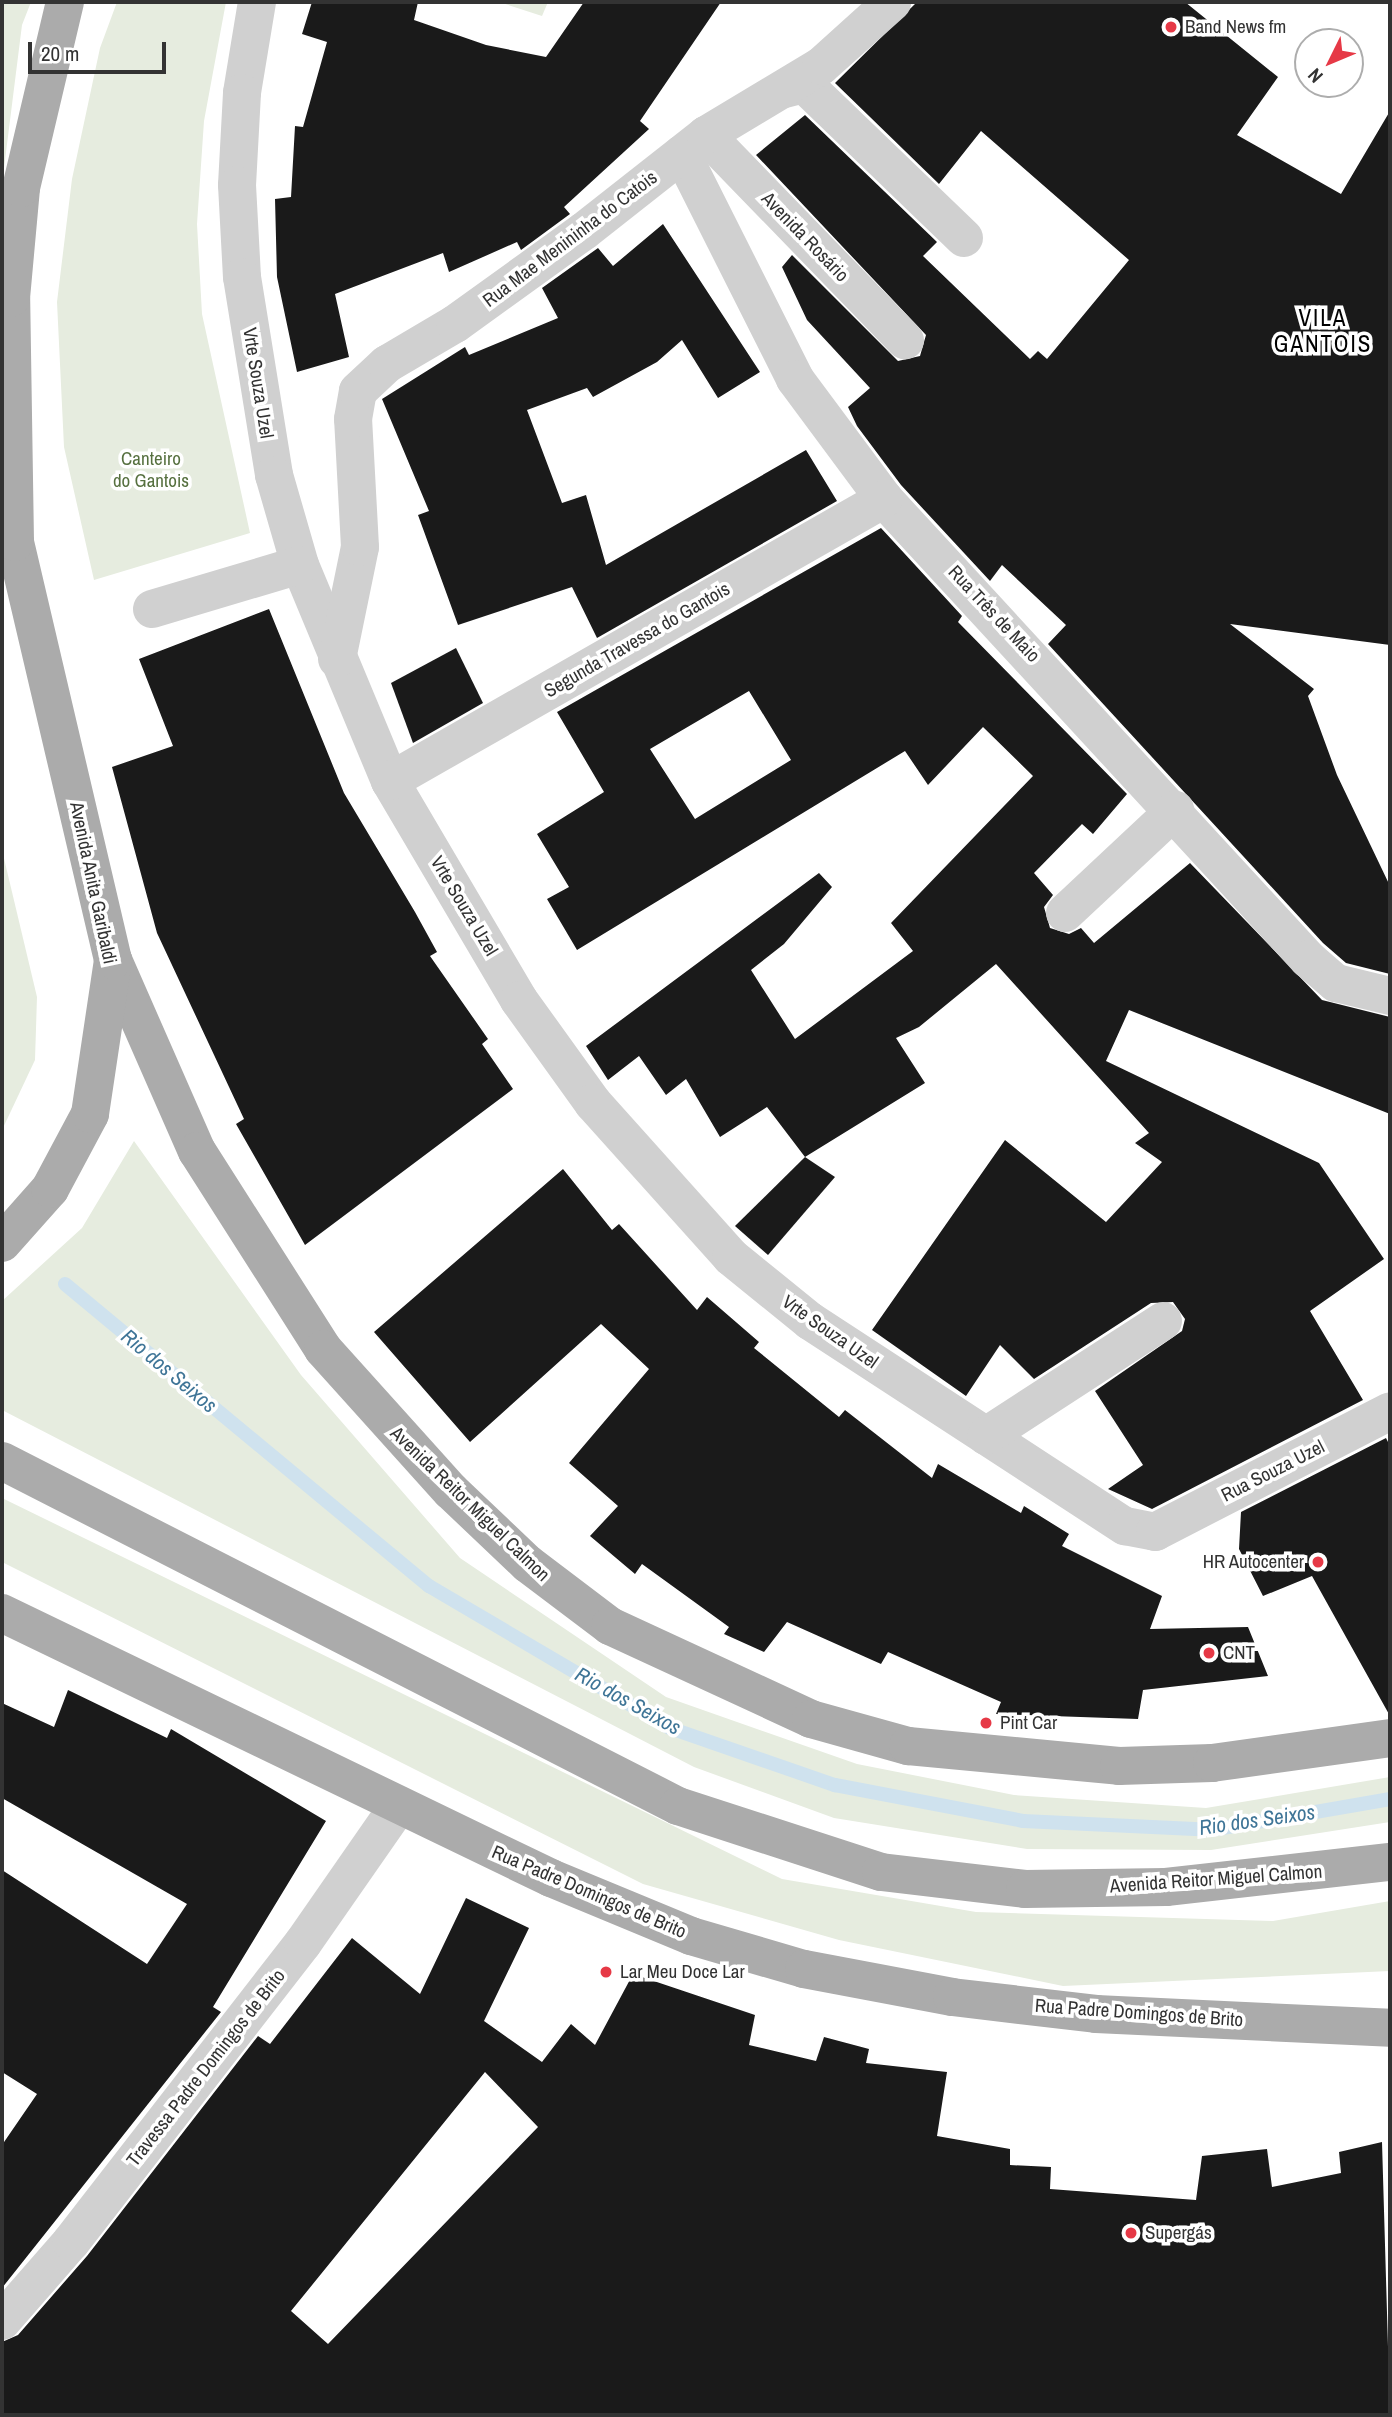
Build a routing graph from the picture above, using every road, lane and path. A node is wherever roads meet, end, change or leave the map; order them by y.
1 (65, 2) edge
2 (257, 2) edge
3 (892, 2) edge
4 (785, 89) junction
5 (694, 144) junction
6 (964, 238) dead end
7 (905, 340) dead end
8 (884, 499) junction
9 (8, 528) edge
10 (300, 565) junction
11 (152, 608) dead end
12 (337, 659) junction
13 (390, 781) junction
14 (1175, 810) junction
15 (1065, 913) dead end
16 (113, 960) junction
17 (1390, 996) edge
18 (2, 1243) edge
19 (1163, 1321) dead end
20 (1390, 1411) edge
21 (986, 1436) junction
22 (2, 1461) edge
23 (1155, 1532) joint
24 (2, 1613) edge
25 (1390, 1738) edge
26 (399, 1805) junction
27 (1390, 1862) edge
28 (1390, 2028) edge
29 (2, 2320) edge

1 - 9 main road, Avenida Anita Garibaldi
2 - 10 street, Vrte Souza Uzel
3 - 4 street, Rua Mae Menininha do Catois
4 - 5 street, Rua Mae Menininha do Catois
4 - 6 street
5 - 7 street, Avenida Rosário
5 - 8 street, Rua Três de Maio
5 - 12 street, Rua Mae Menininha do Catois
8 - 13 street, Segunda Travessa do Gantois
8 - 14 street, Rua Três de Maio
9 - 16 main road, Avenida Anita Garibaldi
10 - 11 street
10 - 12 street, Vrte Souza Uzel
12 - 13 street, Vrte Souza Uzel
13 - 21 street, Vrte Souza Uzel
14 - 15 street
14 - 17 street, Rua Três de Maio
16 - 18 main road, Avenida Anita Garibaldi
16 - 25 main road, Avenida Reitor Miguel Calmon
19 - 21 street
20 - 23 street, Rua Souza Uzel
21 - 23 street, Vrte Souza Uzel
22 - 27 main road, Avenida Reitor Miguel Calmon
24 - 26 main road, Rua Padre Domingos de Brito
26 - 28 main road, Rua Padre Domingos de Brito
26 - 29 street, Travessa Padre Domingos de Brito

